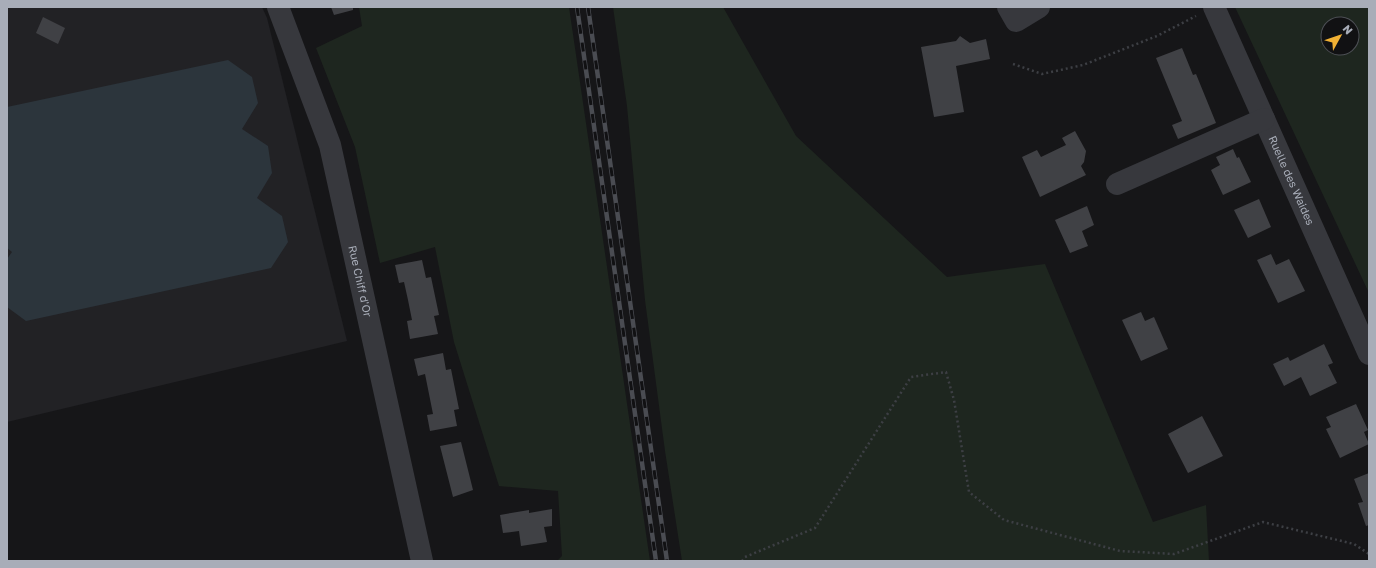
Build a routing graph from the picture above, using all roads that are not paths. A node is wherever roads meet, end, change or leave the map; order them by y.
1 (278, 7) edge
2 (1008, 7) edge
3 (1039, 7) edge
4 (1215, 7) edge
5 (1264, 119) junction
6 (1118, 184) dead end
7 (1369, 354) edge
8 (422, 561) edge

1 - 8 street, Rue Chiff d'Or
2 - 3 street
4 - 5 street, Ruelle des Waides
5 - 6 street
5 - 7 street, Ruelle des Waides

